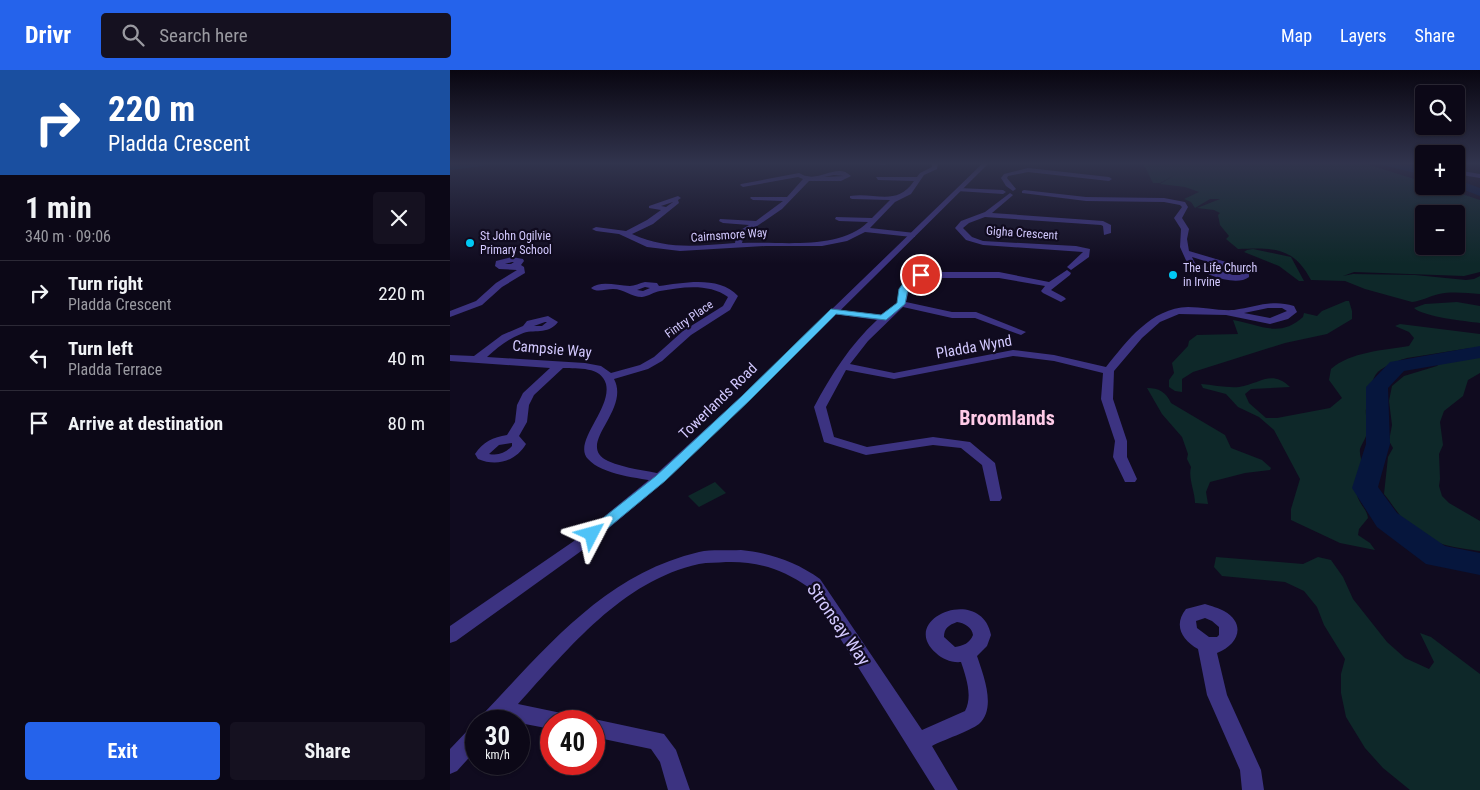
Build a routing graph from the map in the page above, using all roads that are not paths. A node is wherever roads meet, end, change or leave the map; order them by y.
1 (791, 197) edge
2 (852, 197) dead end
3 (902, 197) edge
4 (951, 197) edge
5 (1006, 197) edge
6 (1072, 197) edge
7 (753, 198) dead end
8 (898, 198) junction
9 (789, 199) junction
10 (668, 209) junction
11 (982, 215) junction
12 (839, 219) dead end
13 (875, 220) junction
14 (723, 221) dead end
15 (758, 223) junction
16 (596, 229) dead end
17 (864, 230) junction
18 (1107, 233) dead end
19 (628, 234) junction
20 (912, 235) junction
21 (738, 246) junction
22 (1187, 253) junction
23 (514, 266) dead end
24 (1051, 284) junction
25 (595, 288) dead end
26 (1061, 299) dead end
27 (901, 304) junction
28 (834, 311) junction
29 (1230, 313) junction
30 (450, 314) edge
31 (883, 318) junction
32 (527, 328) dead end
33 (1021, 332) dead end
34 (450, 358) edge
35 (477, 359) junction
36 (560, 365) junction
37 (843, 366) junction
38 (1109, 371) junction
39 (608, 377) junction
40 (511, 439) dead end
41 (660, 478) junction
42 (1130, 479) dead end
43 (995, 498) dead end
44 (450, 636) edge
45 (1206, 644) dead end
46 (967, 653) dead end
47 (501, 710) edge
48 (605, 730) edge
49 (918, 742) junction
50 (465, 748) edge
51 (450, 764) edge
52 (680, 790) edge
53 (947, 790) edge
54 (1253, 790) edge

1 - 9 street
2 - 8 street
3 - 8 street
4 - 20 street, Towerlands Road
5 - 11 street, Gigha Crescent
6 - 22 street
7 - 9 street
8 - 13 street
9 - 15 street
10 - 10 street
10 - 19 street
11 - 18 street
11 - 24 street, Gigha Crescent
12 - 13 street
13 - 17 street
14 - 15 street
15 - 21 street
16 - 19 street, Cairnsmore Way
17 - 20 street
17 - 21 street, Cairnsmore Way
19 - 21 street, Cairnsmore Way
20 - 28 street, Towerlands Road
22 - 22 street
23 - 30 street
24 - 26 street
24 - 27 street
25 - 39 street, Fintry Place
27 - 31 street
27 - 33 street
28 - 31 street
28 - 41 street, Towerlands Road
29 - 29 street
29 - 38 street
31 - 37 street
32 - 35 street
34 - 35 street, Campsie Way
35 - 36 street, Campsie Way
36 - 39 street, Campsie Way
36 - 40 street
37 - 38 street, Pladda Wynd
37 - 43 street
38 - 42 street
39 - 41 street
41 - 44 street, Towerlands Road
45 - 54 street
46 - 49 street
47 - 49 street, Stronsay Way
48 - 52 street
49 - 53 street, Stronsay Way
50 - 51 street

